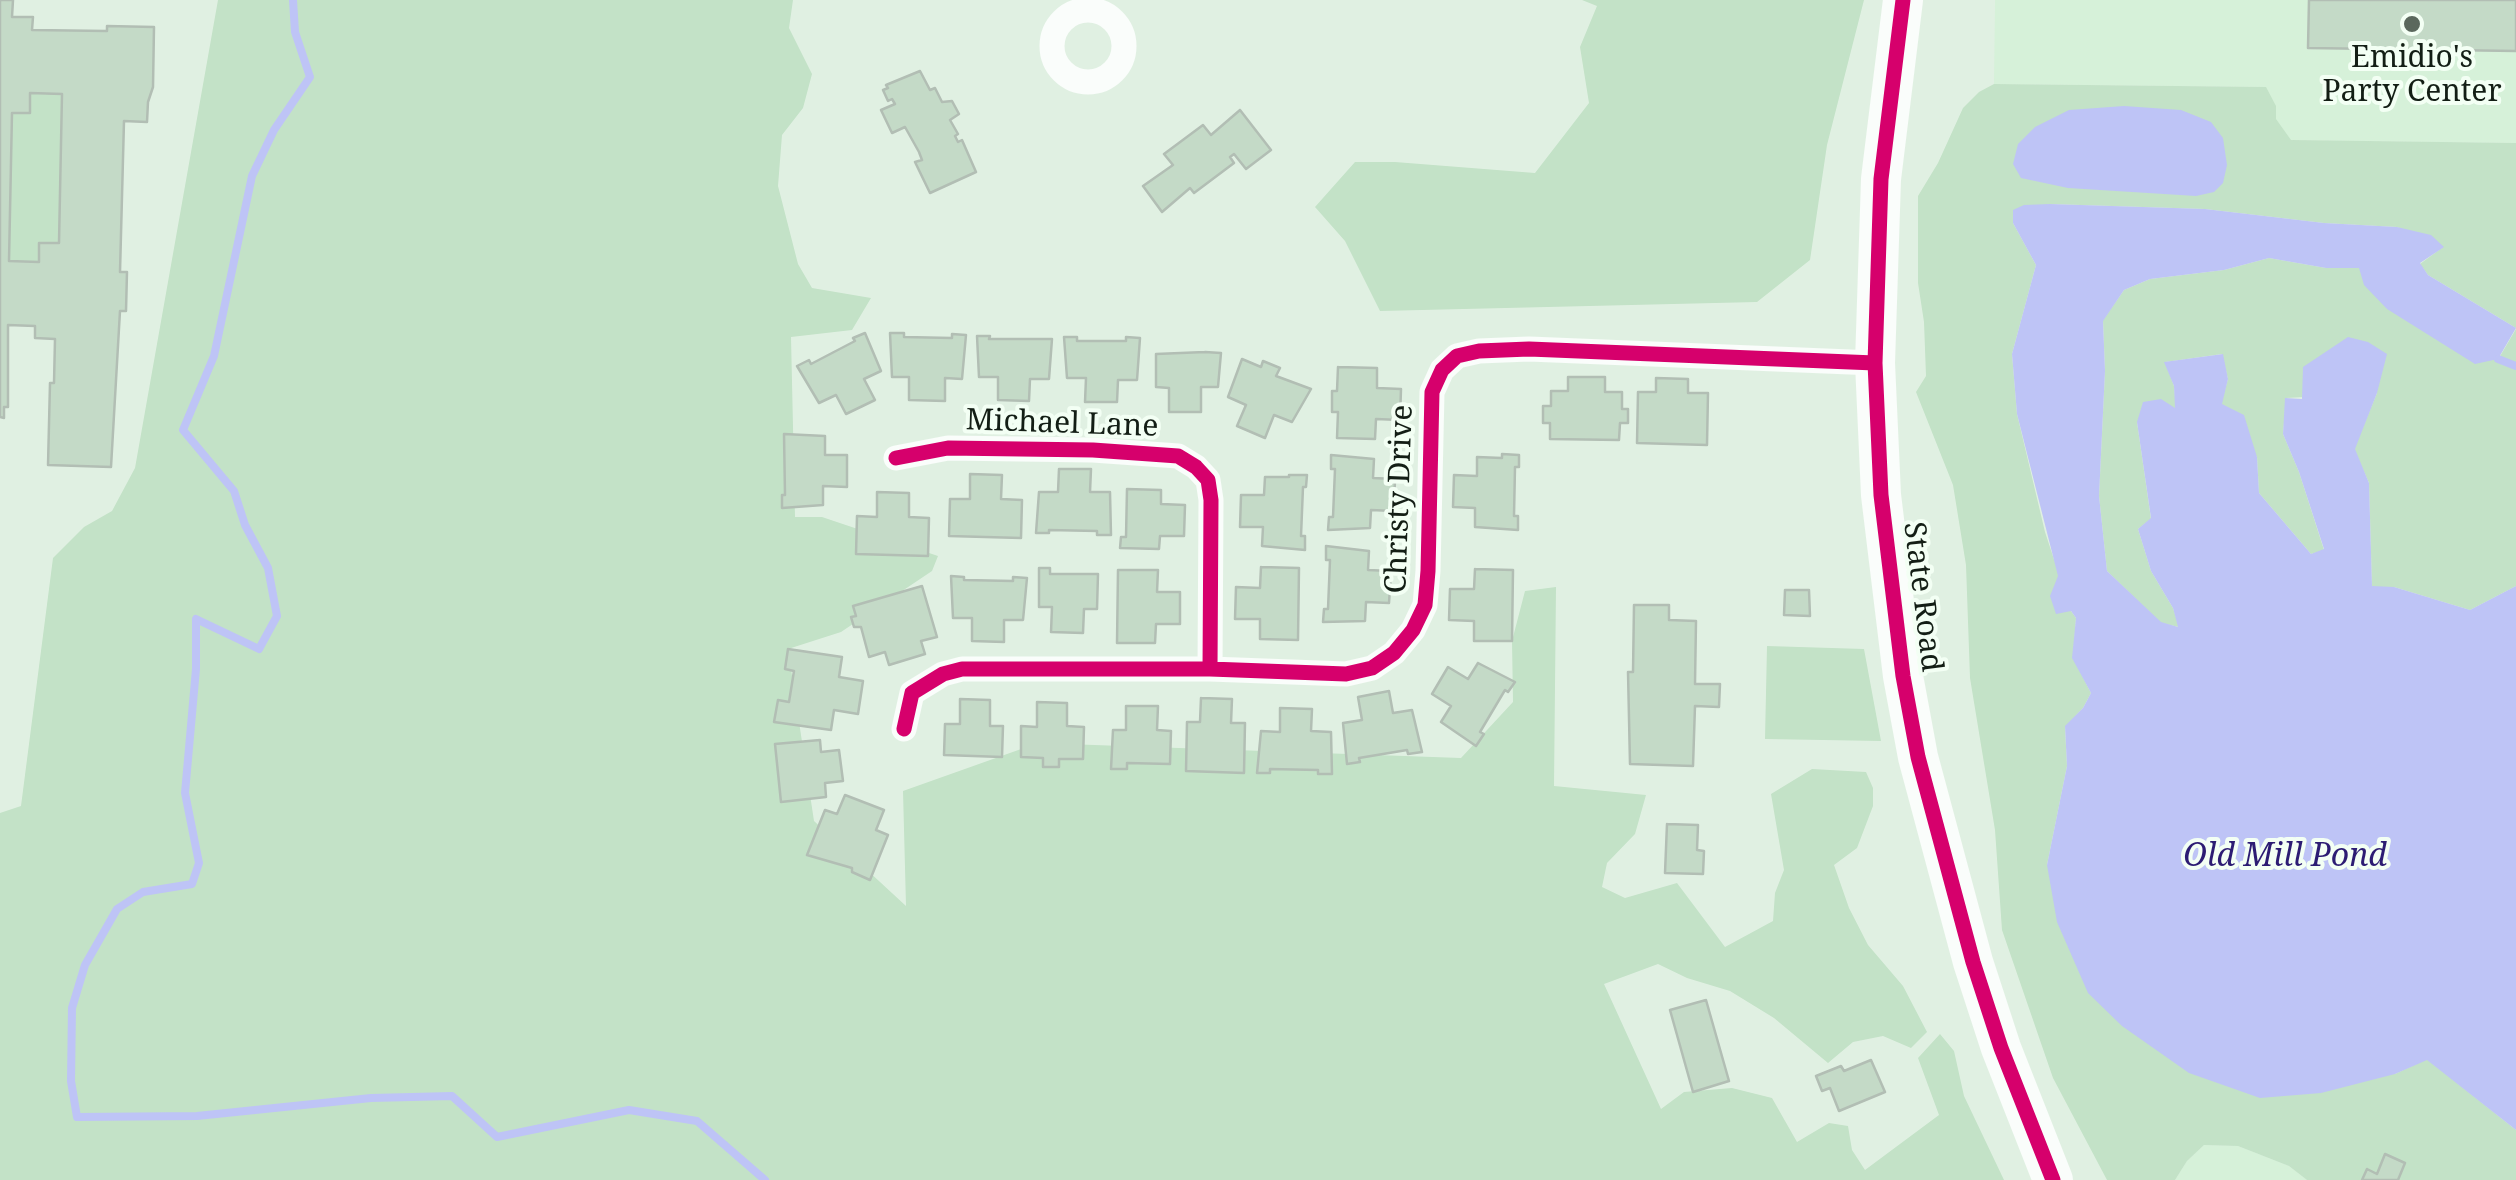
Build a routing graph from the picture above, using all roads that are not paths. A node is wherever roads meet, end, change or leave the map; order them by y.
1 (1903, 0) edge
2 (1875, 362) junction
3 (896, 458) dead end
4 (1210, 669) junction
5 (904, 729) dead end
6 (2052, 1180) edge

1 - 2 main road, State Road
2 - 4 street, Christy Drive
2 - 6 main road, State Road
3 - 4 street, Michael Lane
4 - 5 street, Christy Drive

